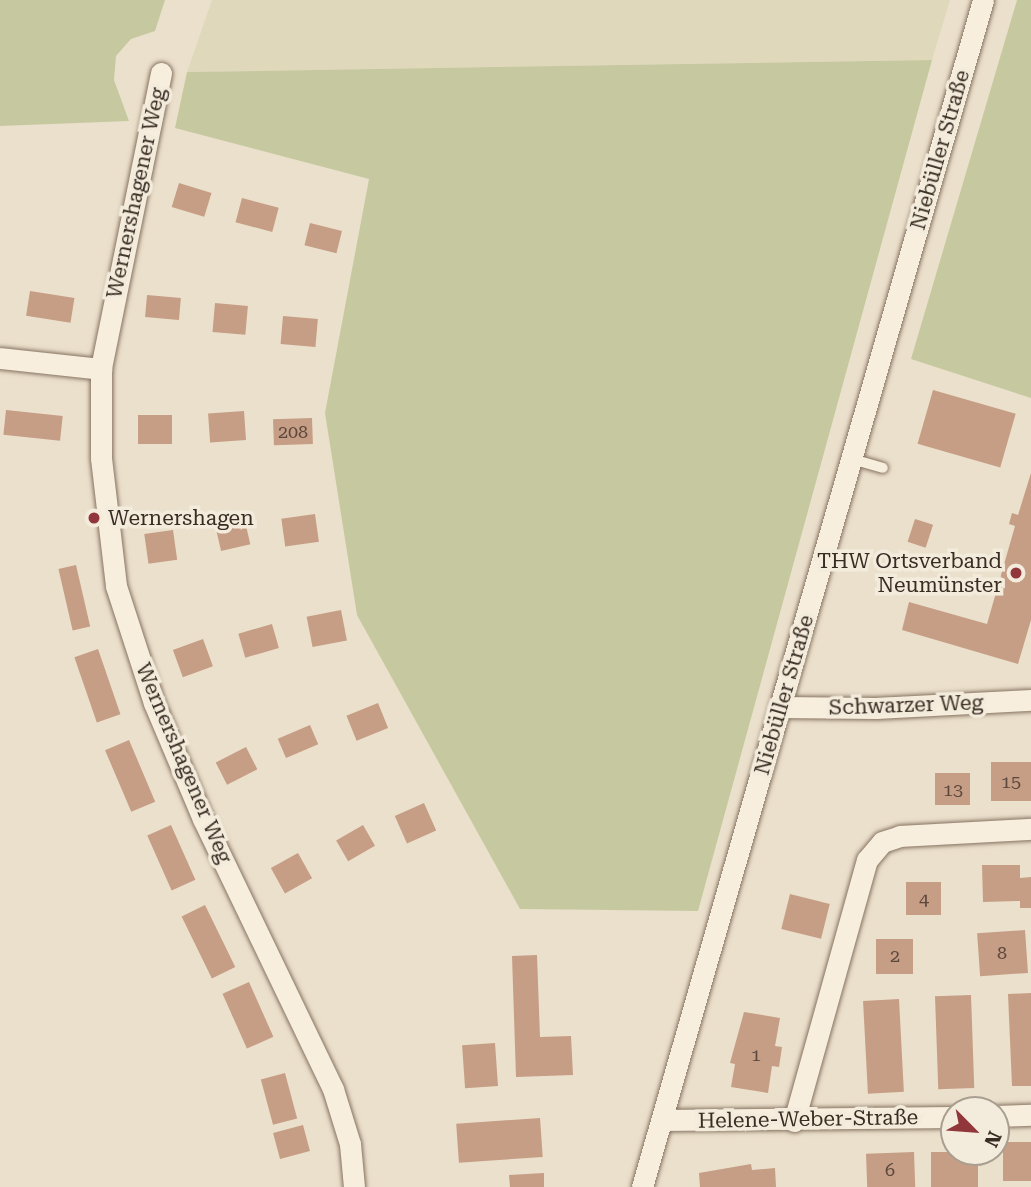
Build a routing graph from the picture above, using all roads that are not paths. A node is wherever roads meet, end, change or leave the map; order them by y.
1 (982, 0) edge
2 (161, 72) dead end
3 (0, 358) edge
4 (101, 369) junction
5 (852, 458) junction
6 (883, 468) dead end
7 (1031, 701) edge
8 (780, 706) junction
9 (1031, 829) edge
10 (1031, 1115) edge
11 (1010, 1116) edge
12 (940, 1117) edge
13 (662, 1120) junction
14 (794, 1121) junction
15 (354, 1187) edge
16 (642, 1187) edge

1 - 5 street, Niebüller Straße
2 - 4 street, Wernershagener Weg
3 - 4 street
4 - 15 street, Wernershagener Weg
5 - 6 lane
5 - 8 street, Niebüller Straße
7 - 8 street, Schwarzer Weg
8 - 13 street, Niebüller Straße
9 - 14 street
10 - 11 street
12 - 14 street, Helene-Weber-Straße
13 - 14 street, Helene-Weber-Straße
13 - 16 street, Niebüller Straße

